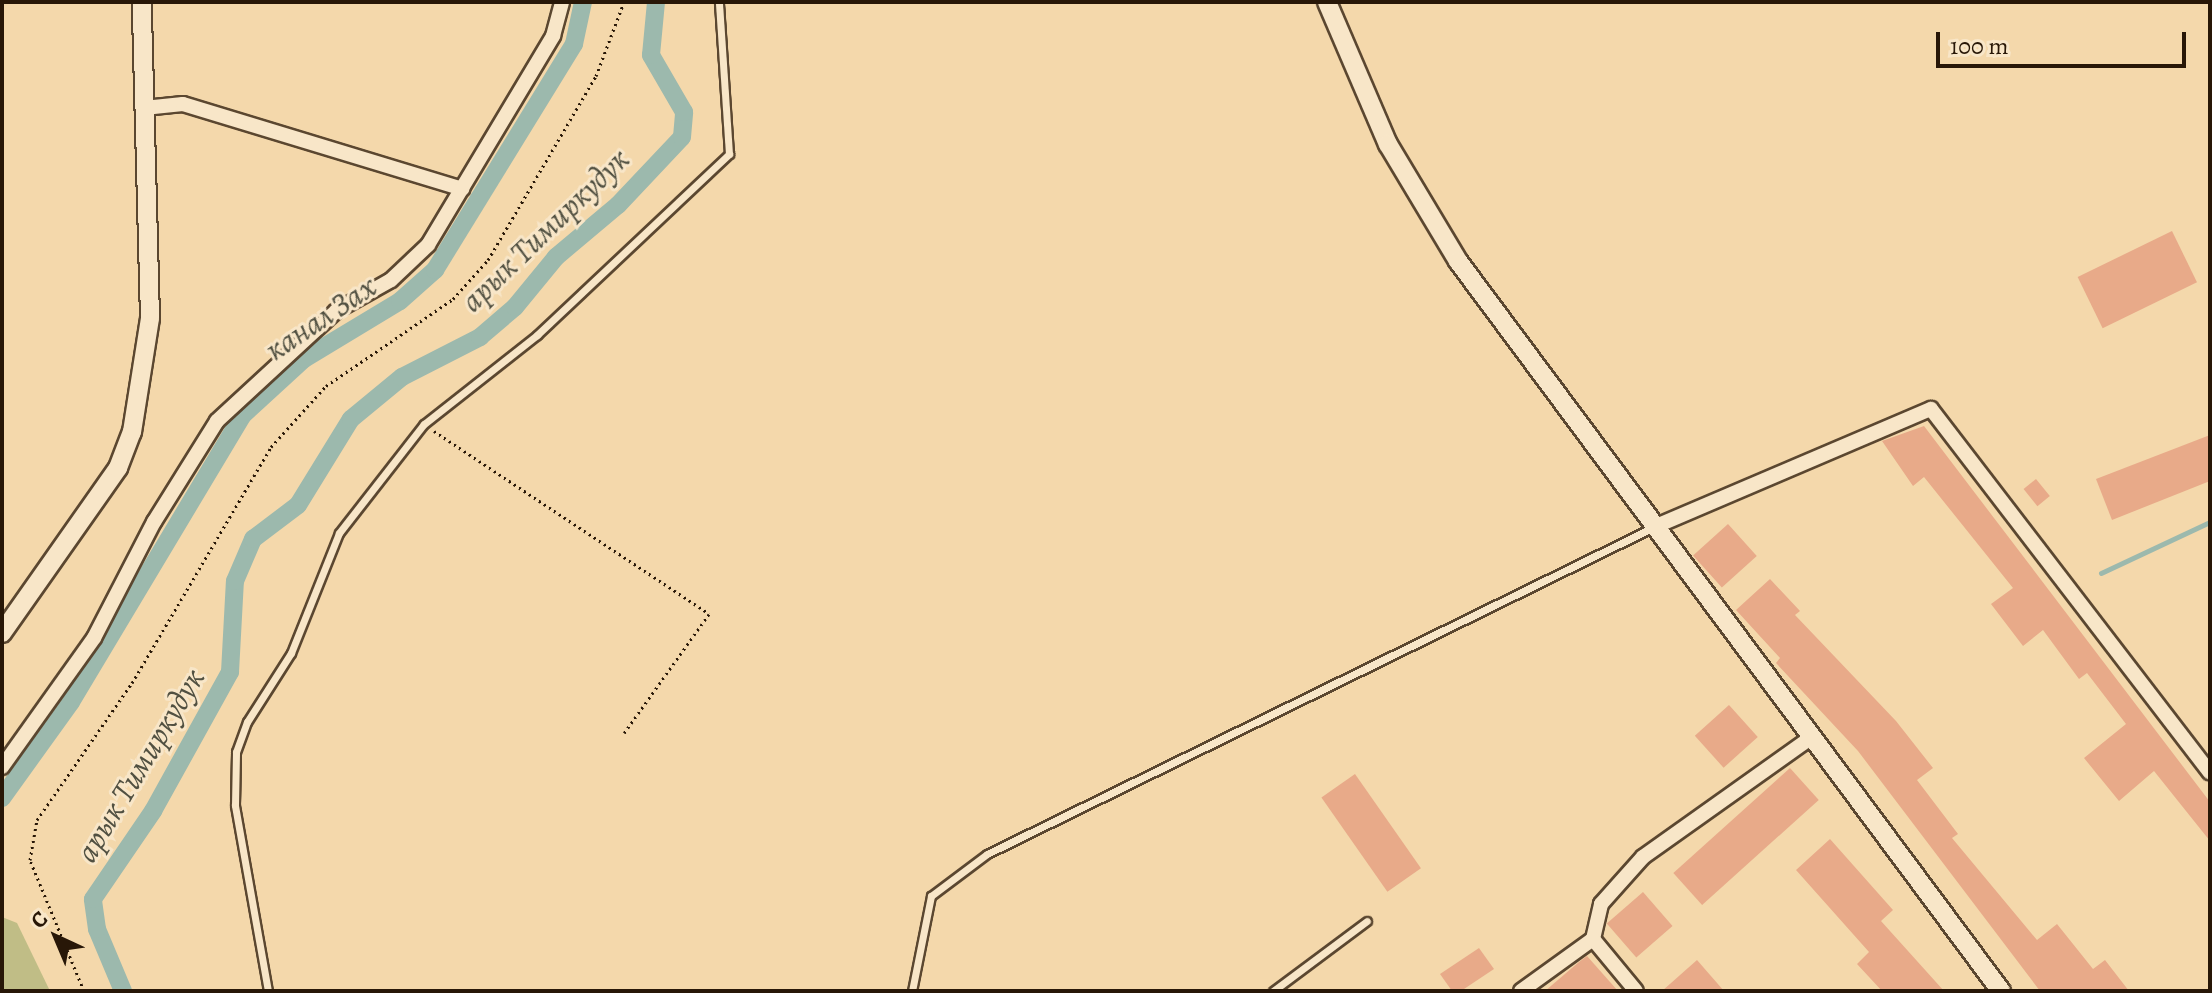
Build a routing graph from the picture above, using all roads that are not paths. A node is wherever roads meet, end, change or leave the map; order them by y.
1 (142, 2) edge
2 (562, 2) edge
3 (719, 2) edge
4 (1327, 2) edge
5 (144, 108) junction
6 (462, 189) junction
7 (1654, 527) junction
8 (2, 633) edge
9 (1812, 737) junction
10 (2, 767) edge
11 (2210, 772) edge
12 (1367, 921) dead end
13 (1593, 939) junction
14 (268, 991) edge
15 (912, 991) edge
16 (1273, 991) edge
17 (1521, 991) edge
18 (1636, 991) edge
19 (2001, 991) edge

1 - 5 main road
2 - 6 street
3 - 14 lane
4 - 7 main road
5 - 6 street
5 - 8 main road
6 - 10 street
7 - 9 main road
7 - 11 street
7 - 15 lane
9 - 13 street
9 - 19 main road
12 - 16 lane
13 - 17 street
13 - 18 street

